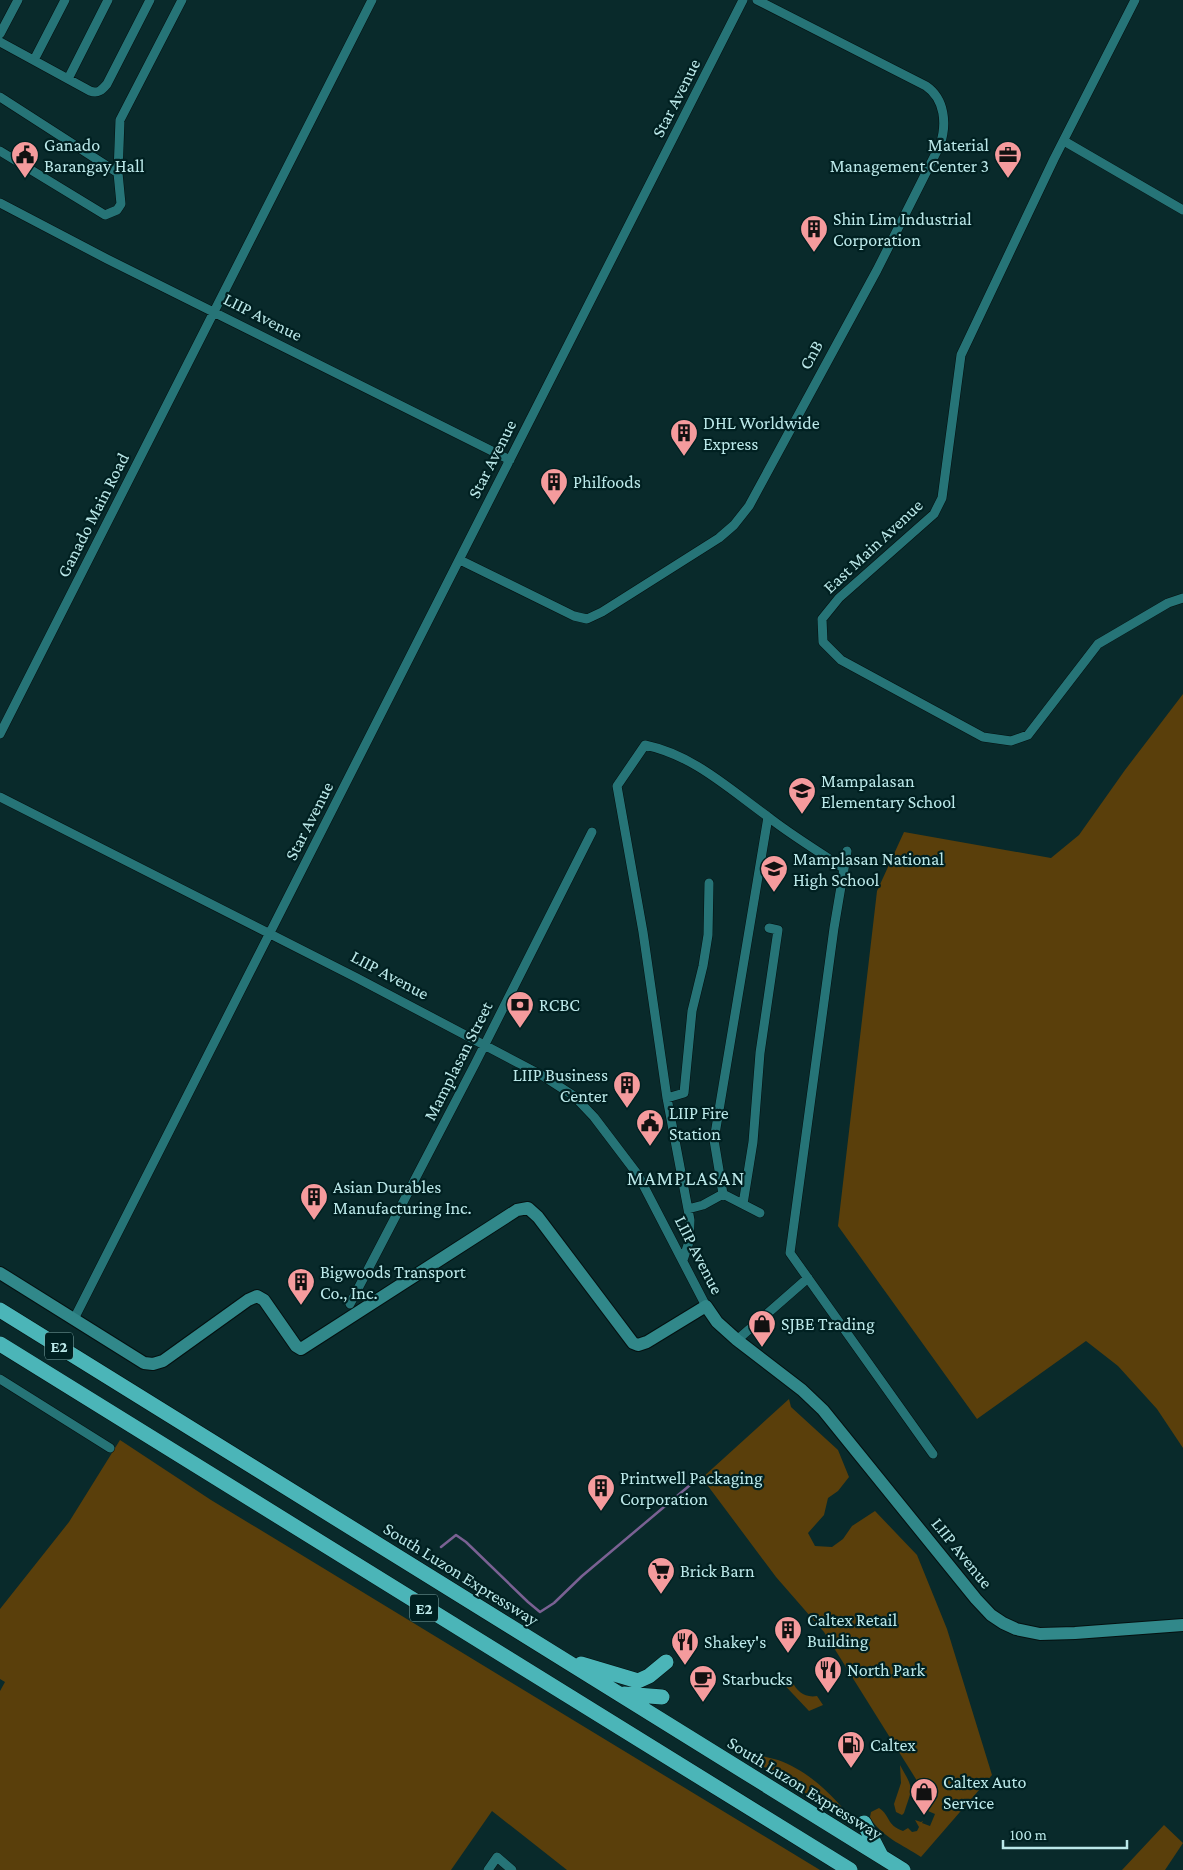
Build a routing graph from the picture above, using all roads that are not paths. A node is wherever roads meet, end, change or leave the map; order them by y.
1 (18, 0) edge
2 (65, 0) edge
3 (108, 0) edge
4 (150, 0) edge
5 (182, 0) edge
6 (372, 0) edge
7 (744, 0) edge
8 (757, 0) edge
9 (1135, 0) edge
10 (0, 34) edge
11 (0, 42) edge
12 (34, 60) junction
13 (68, 79) junction
14 (0, 97) edge
15 (1064, 141) junction
16 (0, 151) edge
17 (118, 173) junction
18 (0, 203) edge
19 (1183, 210) edge
20 (214, 312) junction
21 (510, 460) junction
22 (460, 560) junction
23 (1183, 598) edge
24 (0, 734) edge
25 (0, 797) edge
26 (768, 817) junction
27 (592, 832) dead end
28 (847, 851) dead end
29 (844, 868) junction
30 (709, 883) dead end
31 (769, 928) dead end
32 (270, 934) junction
33 (485, 1045) junction
34 (668, 1098) junction
35 (723, 1194) junction
36 (743, 1204) junction
37 (688, 1209) junction
38 (760, 1213) dead end
39 (683, 1260) junction
40 (0, 1273) edge
41 (808, 1278) junction
42 (350, 1304) dead end
43 (706, 1306) junction
44 (0, 1310) edge
45 (74, 1319) junction
46 (737, 1340) junction
47 (0, 1344) edge
48 (0, 1379) edge
49 (110, 1448) dead end
50 (933, 1454) dead end
51 (1183, 1625) edge
52 (560, 1658) junction
53 (666, 1662) dead end
54 (619, 1694) junction
55 (662, 1697) dead end
56 (864, 1823) dead end
57 (881, 1858) junction
58 (488, 1870) edge
59 (512, 1870) edge
60 (850, 1870) edge
61 (903, 1870) edge

1 - 10 street
2 - 12 street
3 - 13 street
4 - 13 street
5 - 17 street
6 - 20 street, Ganado Main Road
7 - 21 street, Star Avenue
8 - 22 street, CnB
9 - 15 street, East Main Avenue
11 - 12 street
12 - 13 street
14 - 17 street
15 - 19 street
15 - 23 street, East Main Avenue
16 - 17 street
18 - 20 street, LIIP Avenue
20 - 21 street, LIIP Avenue
20 - 24 street, Ganado Main Road
21 - 22 street, Star Avenue
22 - 32 street, Star Avenue
25 - 32 street, LIIP Avenue
26 - 29 street
26 - 34 street
26 - 35 street
27 - 33 street, Mamplasan Street
28 - 29 street
29 - 41 street
30 - 34 street
31 - 36 street
32 - 33 street, LIIP Avenue
32 - 45 street, Star Avenue
33 - 39 street, LIIP Avenue
33 - 42 street, Mamplasan Street
34 - 37 street
35 - 36 street
35 - 37 street
36 - 38 street
37 - 39 street
39 - 43 street, LIIP Avenue
40 - 45 street
41 - 46 street
41 - 50 street
43 - 45 street
43 - 46 street, LIIP Avenue
44 - 52 highway, South Luzon Expressway / E2
46 - 51 street, LIIP Avenue
47 - 60 highway, E2
48 - 49 street
52 - 53 highway
52 - 54 highway, South Luzon Expressway / E2
54 - 55 highway
54 - 57 highway, South Luzon Expressway / E2
56 - 57 highway
57 - 61 highway, South Luzon Expressway / E2
58 - 59 street

